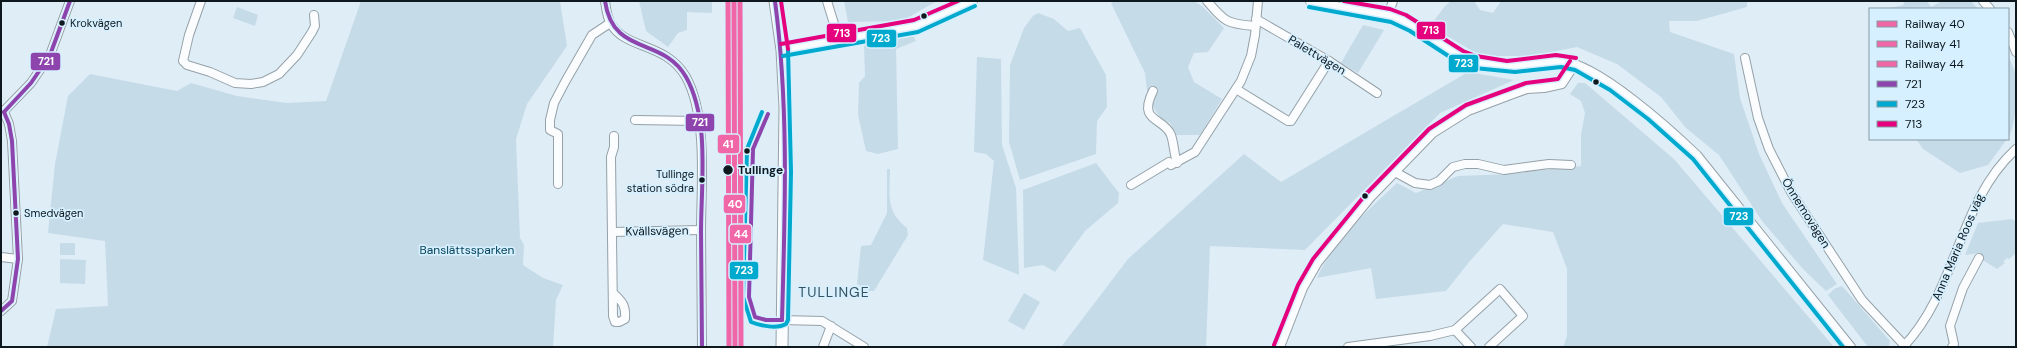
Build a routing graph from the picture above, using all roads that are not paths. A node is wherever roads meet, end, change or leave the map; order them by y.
1 (70, 1) edge
2 (201, 1) edge
3 (605, 1) edge
4 (775, 1) edge
5 (826, 1) edge
6 (973, 1) edge
7 (1207, 1) edge
8 (1258, 1) edge
9 (1310, 1) edge
10 (1393, 1) edge
11 (1345, 5) edge
12 (314, 15) dead end
13 (1388, 15) junction
14 (1256, 22) junction
15 (610, 23) junction
16 (2009, 34) edge
17 (838, 40) junction
18 (782, 50) junction
19 (2016, 52) edge
20 (1745, 58) dead end
21 (1329, 61) junction
22 (1575, 64) junction
23 (1236, 89) junction
24 (1153, 91) dead end
25 (1377, 93) dead end
26 (2, 113) edge
27 (635, 120) dead end
28 (699, 121) junction
29 (614, 136) dead end
30 (2016, 149) edge
31 (1177, 163) junction
32 (1571, 165) dead end
33 (1395, 172) junction
34 (558, 184) dead end
35 (1130, 185) dead end
36 (701, 230) junction
37 (612, 232) junction
38 (1, 257) edge
39 (1978, 258) dead end
40 (18, 259) junction
41 (613, 293) dead end
42 (1, 311) edge
43 (782, 320) junction
44 (831, 326) junction
45 (1455, 330) junction
46 (1904, 346) edge
47 (702, 347) edge
48 (782, 347) edge
49 (823, 347) edge
50 (864, 347) edge
51 (1280, 347) edge
52 (1348, 347) edge
53 (1471, 347) edge
54 (1489, 347) edge
55 (1851, 347) edge
56 (1952, 347) edge

1 - 26 street
2 - 12 street
3 - 15 street
4 - 18 main road
5 - 17 street
6 - 17 street
7 - 14 street
8 - 14 street
9 - 11 street
10 - 13 street
11 - 13 street
13 - 22 street
14 - 21 street, Palettvägen
14 - 23 street
15 - 28 street
15 - 34 street
16 - 19 street
17 - 18 street
18 - 43 main road
20 - 46 street, Önnemovägen
21 - 23 street
21 - 25 street, Palettvägen
22 - 33 street
22 - 55 street
23 - 31 street
24 - 31 street
26 - 40 street
27 - 28 street
28 - 36 street
29 - 37 street, Kvällsvägen
30 - 46 street, Anna Maria Roos väg
31 - 35 street
32 - 33 street
33 - 51 street
36 - 37 street, Kvällsvägen
36 - 47 street
37 - 41 street, Kvällsvägen
38 - 40 street
39 - 56 street
40 - 42 street
43 - 44 street
43 - 48 main road
44 - 49 street
44 - 50 street
45 - 52 street
45 - 53 street
45 - 54 street

